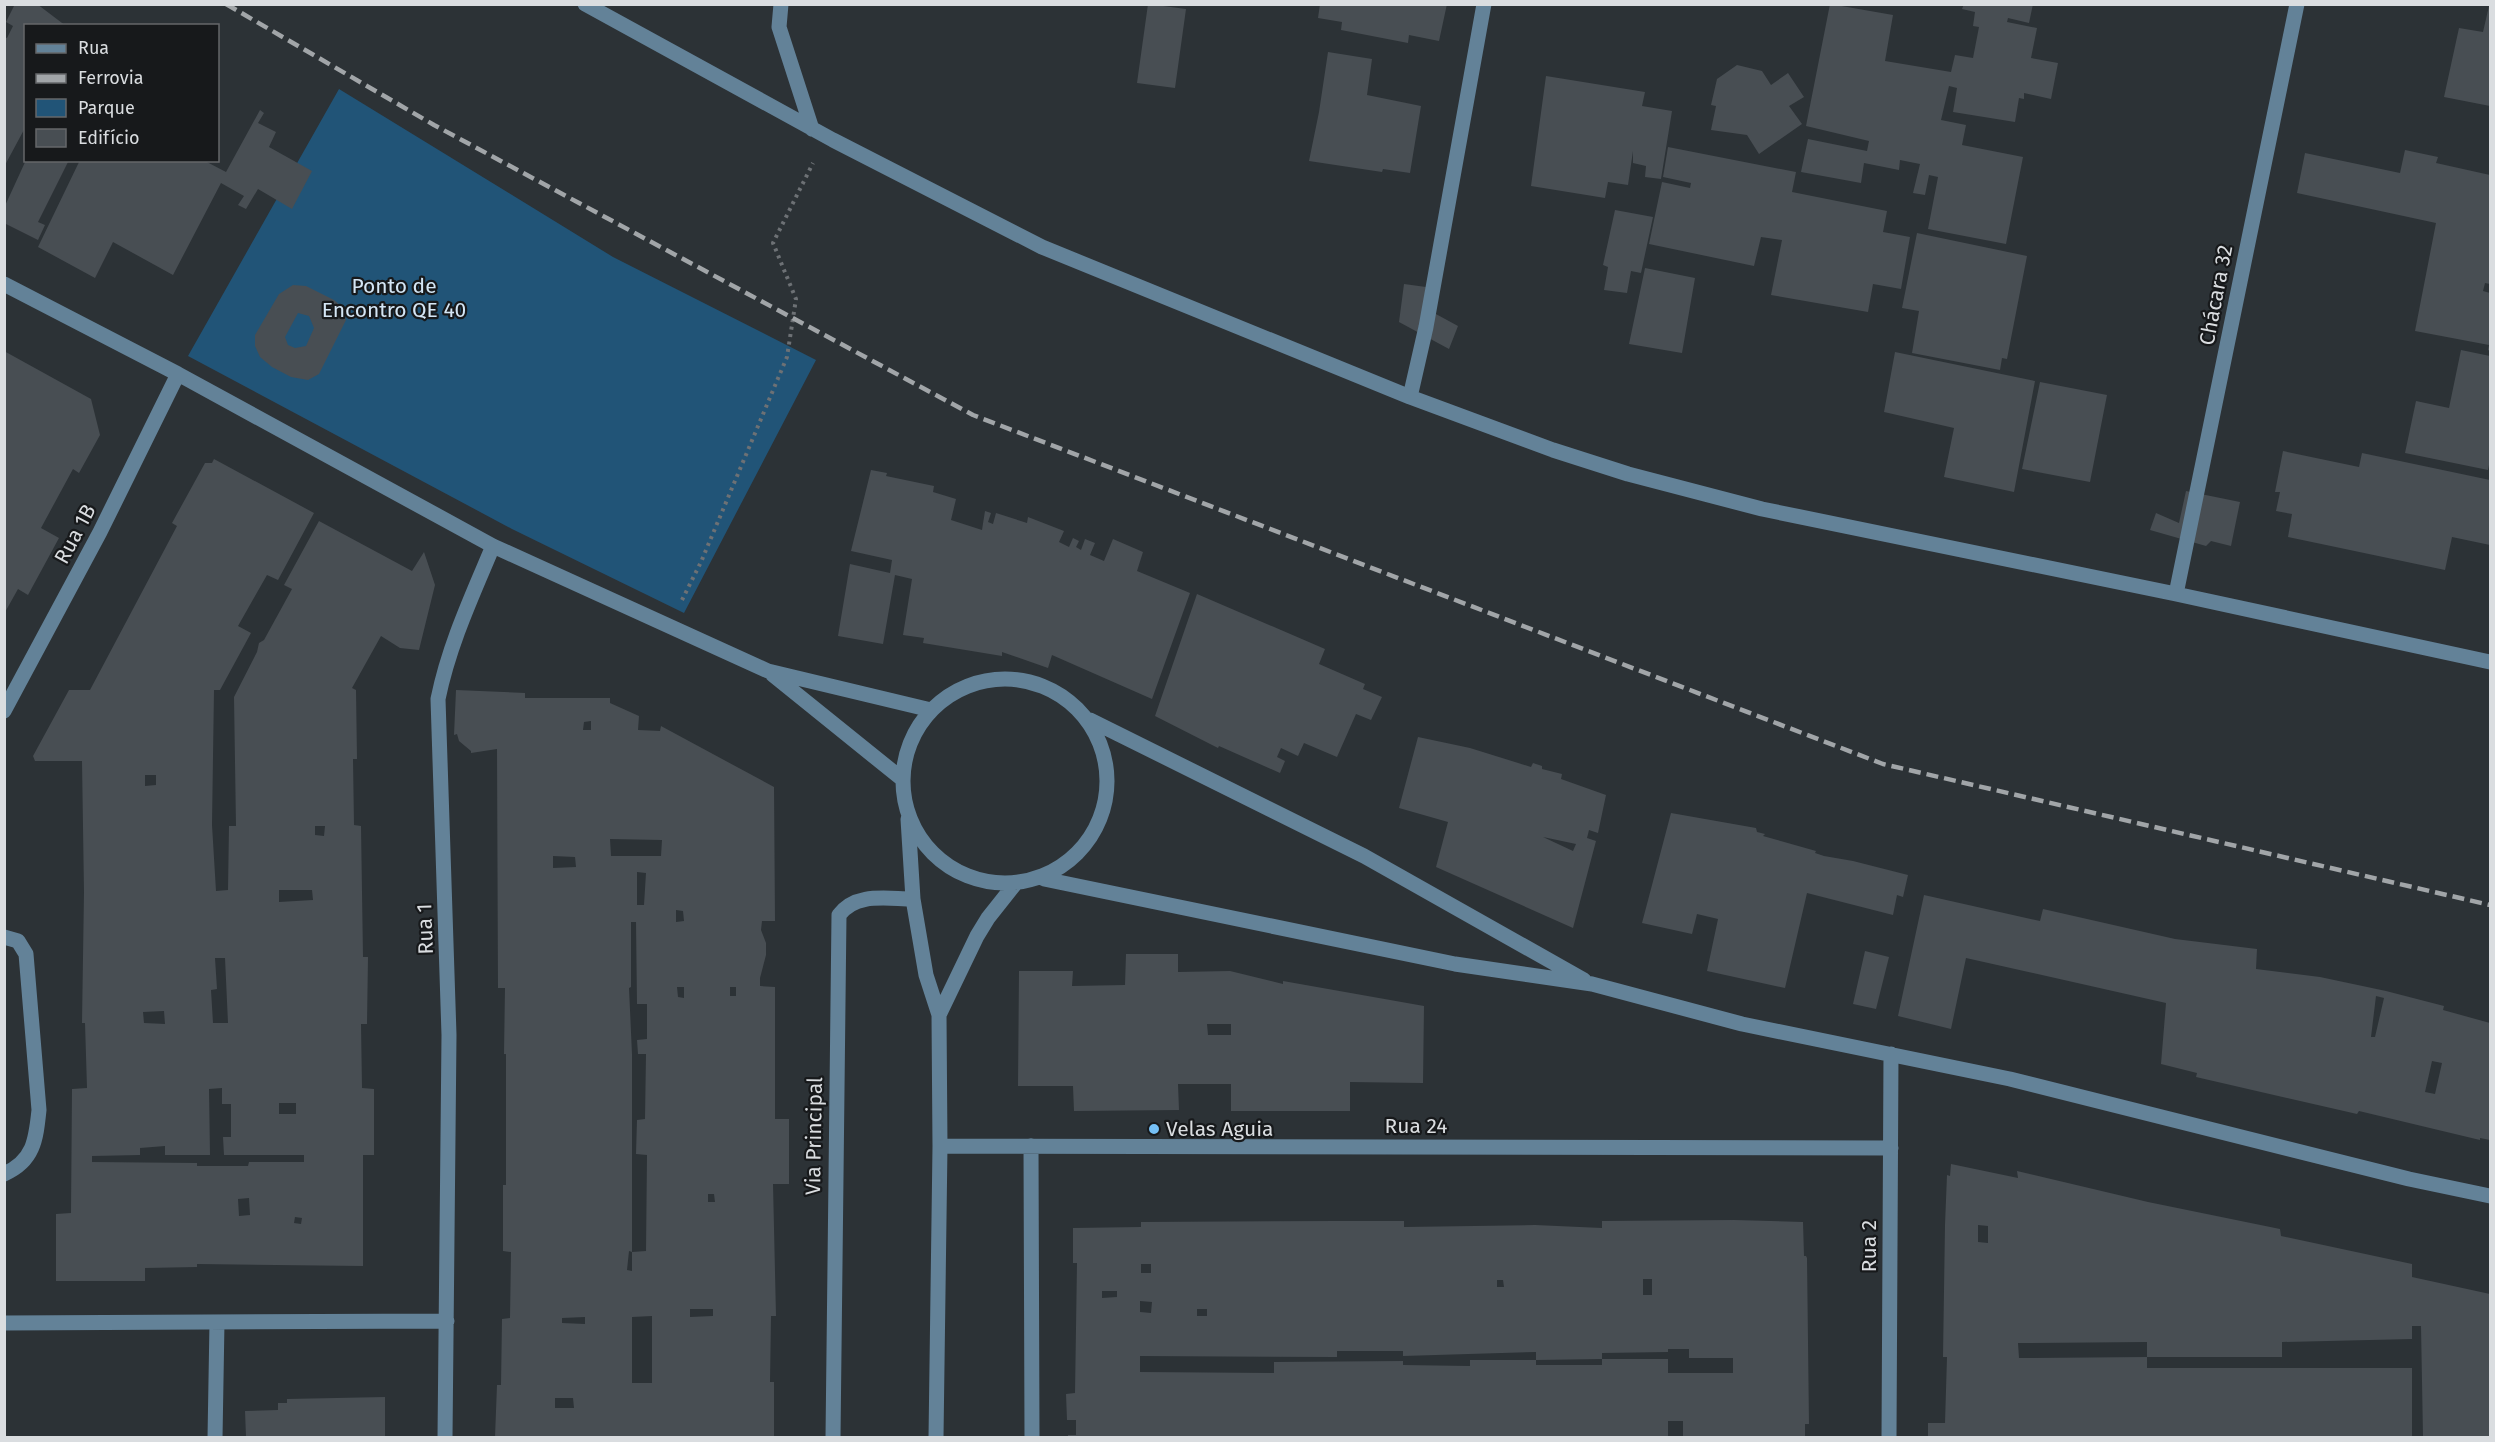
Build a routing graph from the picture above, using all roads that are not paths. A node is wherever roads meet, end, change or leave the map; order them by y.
1 (585, 4) edge
2 (781, 4) edge
3 (1484, 4) edge
4 (2297, 4) edge
5 (812, 129) junction
6 (4, 284) edge
7 (178, 374) junction
8 (1410, 397) junction
9 (493, 546) junction
10 (2176, 594) junction
11 (2490, 662) edge
12 (768, 671) junction
13 (931, 710) junction
14 (4, 711) edge
15 (1090, 720) junction
16 (902, 778) junction
17 (908, 816) junction
18 (1044, 879) junction
19 (1015, 884) junction
20 (913, 899) junction
21 (4, 937) edge
22 (1592, 984) junction
23 (939, 1015) junction
24 (1890, 1054) junction
25 (940, 1146) junction
26 (1031, 1146) junction
27 (1891, 1148) junction
28 (4, 1174) edge
29 (2490, 1197) edge
30 (447, 1321) junction
31 (217, 1322) junction
32 (4, 1323) edge
33 (215, 1437) edge
34 (445, 1437) edge
35 (833, 1437) edge
36 (936, 1437) edge
37 (1032, 1437) edge
38 (1889, 1437) edge

1 - 5 street
2 - 5 street
3 - 8 street
4 - 10 street, Chácara 32
5 - 8 street
6 - 7 street
7 - 9 street
7 - 14 street, Rua 1B
8 - 10 street
9 - 12 street
9 - 30 street, Rua 1
10 - 11 street
12 - 13 street
12 - 16 street
13 - 15 street
13 - 16 street
15 - 18 street
15 - 22 street
16 - 17 street
17 - 19 street
17 - 20 street
18 - 19 street
18 - 22 street
19 - 23 street
20 - 23 street
20 - 35 street, Via Principal
21 - 28 street
22 - 24 street
23 - 25 street
24 - 27 street, Rua 2
24 - 29 street
25 - 26 street, Rua 24
25 - 36 street
26 - 27 street, Rua 24
26 - 37 street
27 - 38 street, Rua 2
30 - 31 street
30 - 34 street, Rua 1
31 - 32 street
31 - 33 street

